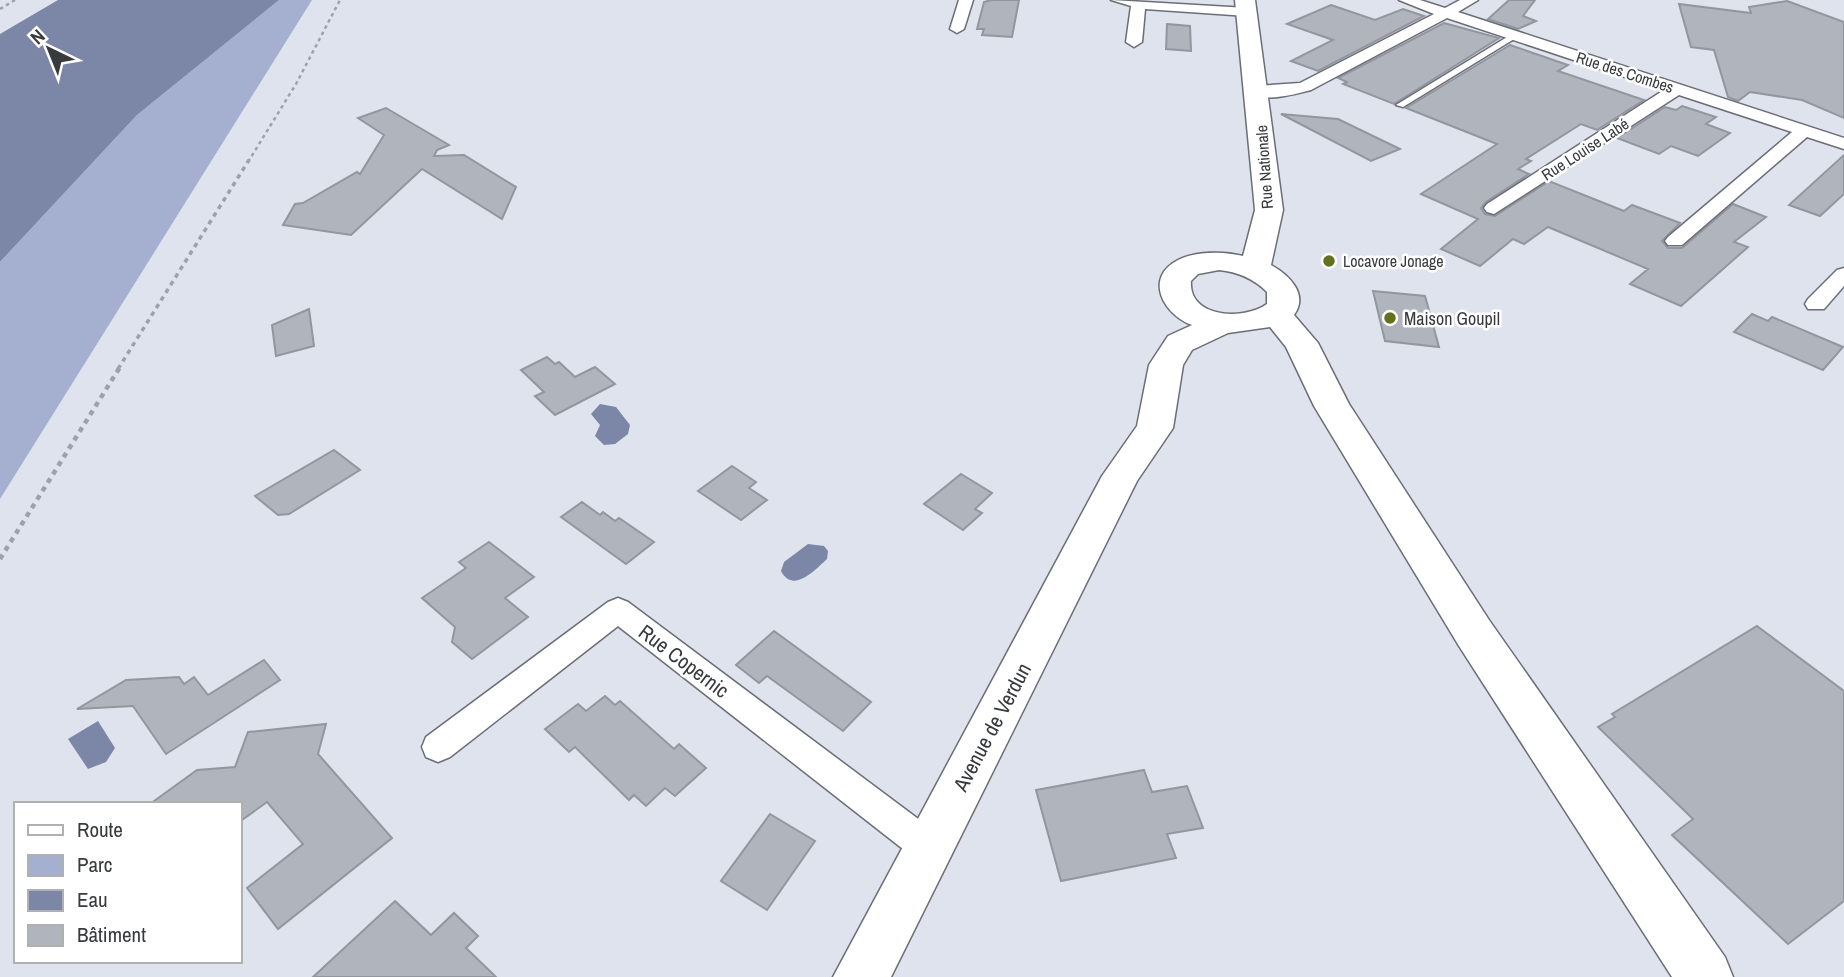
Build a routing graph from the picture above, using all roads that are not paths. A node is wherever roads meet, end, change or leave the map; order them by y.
1 (966, 0) edge
2 (1118, 0) edge
3 (1406, 0) edge
4 (1471, 0) edge
5 (1138, 4) junction
6 (1246, 6) edge
7 (1447, 13) junction
8 (957, 29) dead end
9 (1515, 36) junction
10 (1134, 42) dead end
11 (1677, 89) junction
12 (1258, 98) junction
13 (1400, 105) dead end
14 (1804, 131) junction
15 (1844, 144) edge
16 (1494, 208) dead end
17 (1675, 241) dead end
18 (1219, 261) junction
19 (1255, 268) junction
20 (1844, 274) edge
21 (1180, 303) junction
22 (1816, 304) dead end
23 (1250, 321) junction
24 (1121, 476) junction
25 (438, 747) dead end
26 (929, 848) junction
27 (861, 977) edge
28 (1706, 977) edge

1 - 8 street
2 - 5 street
3 - 7 street, Rue des Combes
4 - 7 street
5 - 6 street
5 - 10 street
6 - 12 main road, Rue Nationale
7 - 9 street, Rue des Combes
7 - 12 street
9 - 11 street, Rue des Combes
9 - 13 lane
11 - 14 street, Rue des Combes
11 - 16 street, Rue Louise Labé
12 - 18 main road, Rue Nationale
12 - 19 main road, Rue Nationale
14 - 15 street, Rue des Combes
14 - 17 street
18 - 19 main road
18 - 21 main road
19 - 23 main road
20 - 22 street
21 - 23 main road
21 - 24 main road, Avenue de Verdun
23 - 24 main road, Avenue de Verdun
23 - 28 main road
24 - 26 main road, Avenue de Verdun
25 - 26 street, Rue Copernic
26 - 27 main road, Avenue de Verdun

